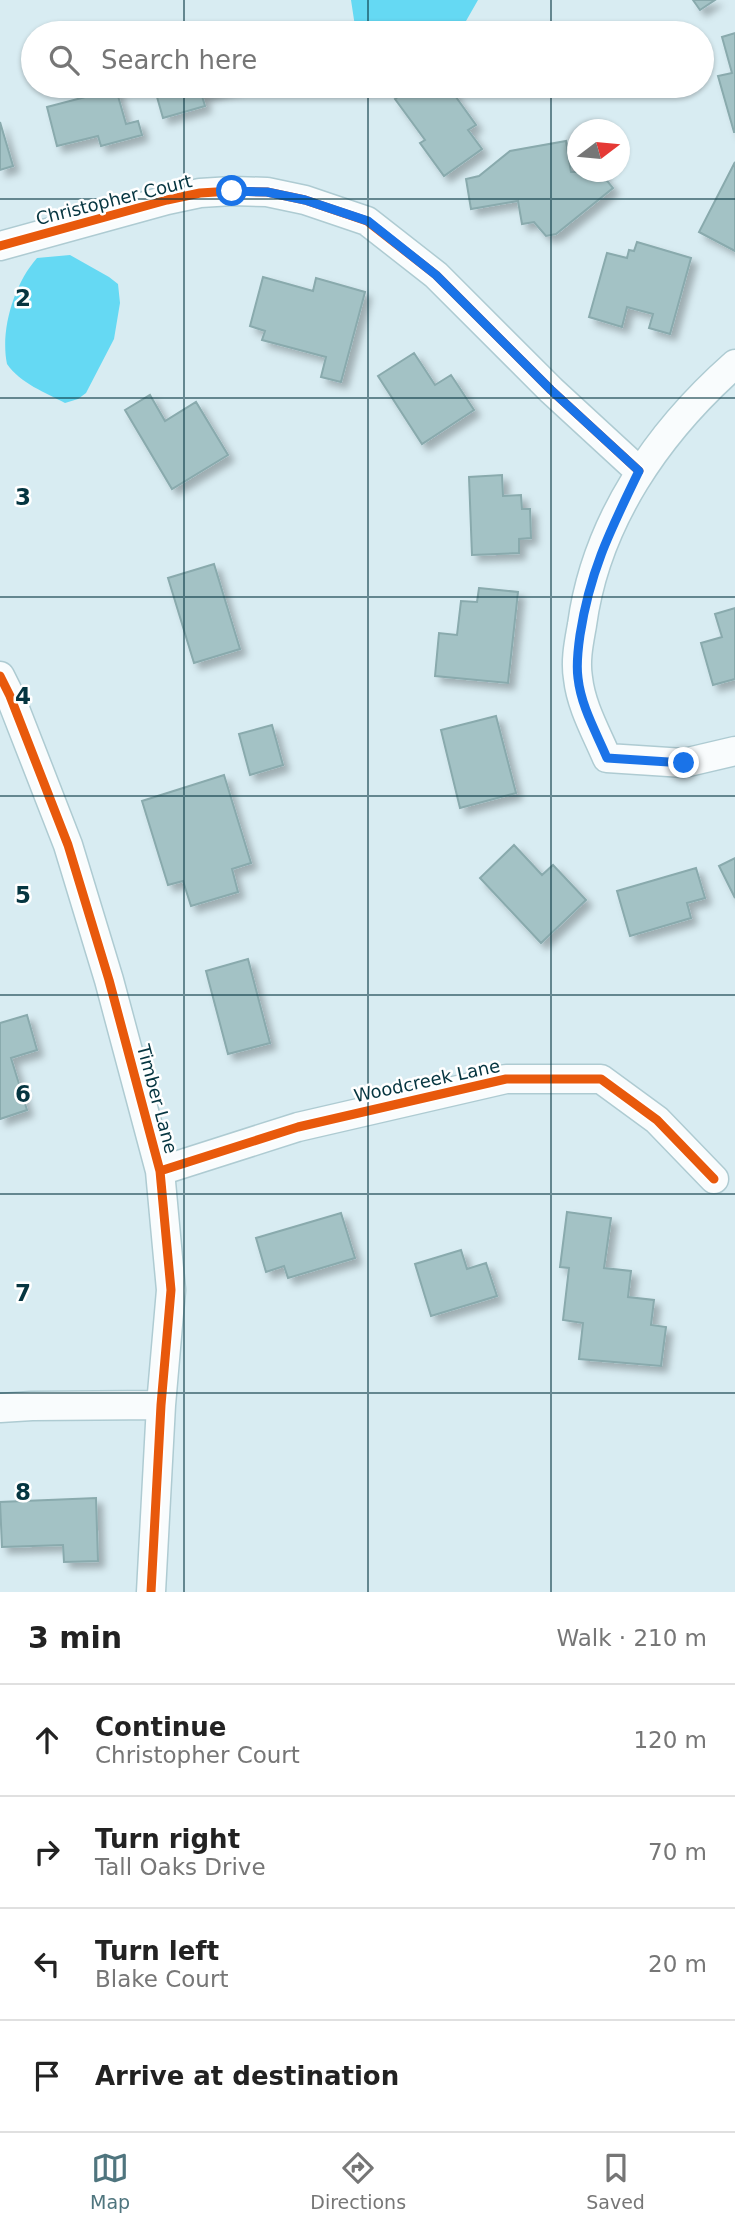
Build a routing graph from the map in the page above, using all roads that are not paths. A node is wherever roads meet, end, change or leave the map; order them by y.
1 (0, 246) edge
2 (735, 364) edge
3 (639, 471) junction
4 (0, 676) edge
5 (735, 751) edge
6 (160, 1171) junction
7 (714, 1179) dead end
8 (161, 1405) junction
9 (0, 1408) edge
10 (151, 1592) edge

1 - 3 street, Christopher Court
2 - 3 street
3 - 5 street
4 - 6 street, Timber Lane
6 - 7 street, Woodcreek Lane
6 - 8 street, Timber Lane
8 - 9 street
8 - 10 street, Timber Lane

